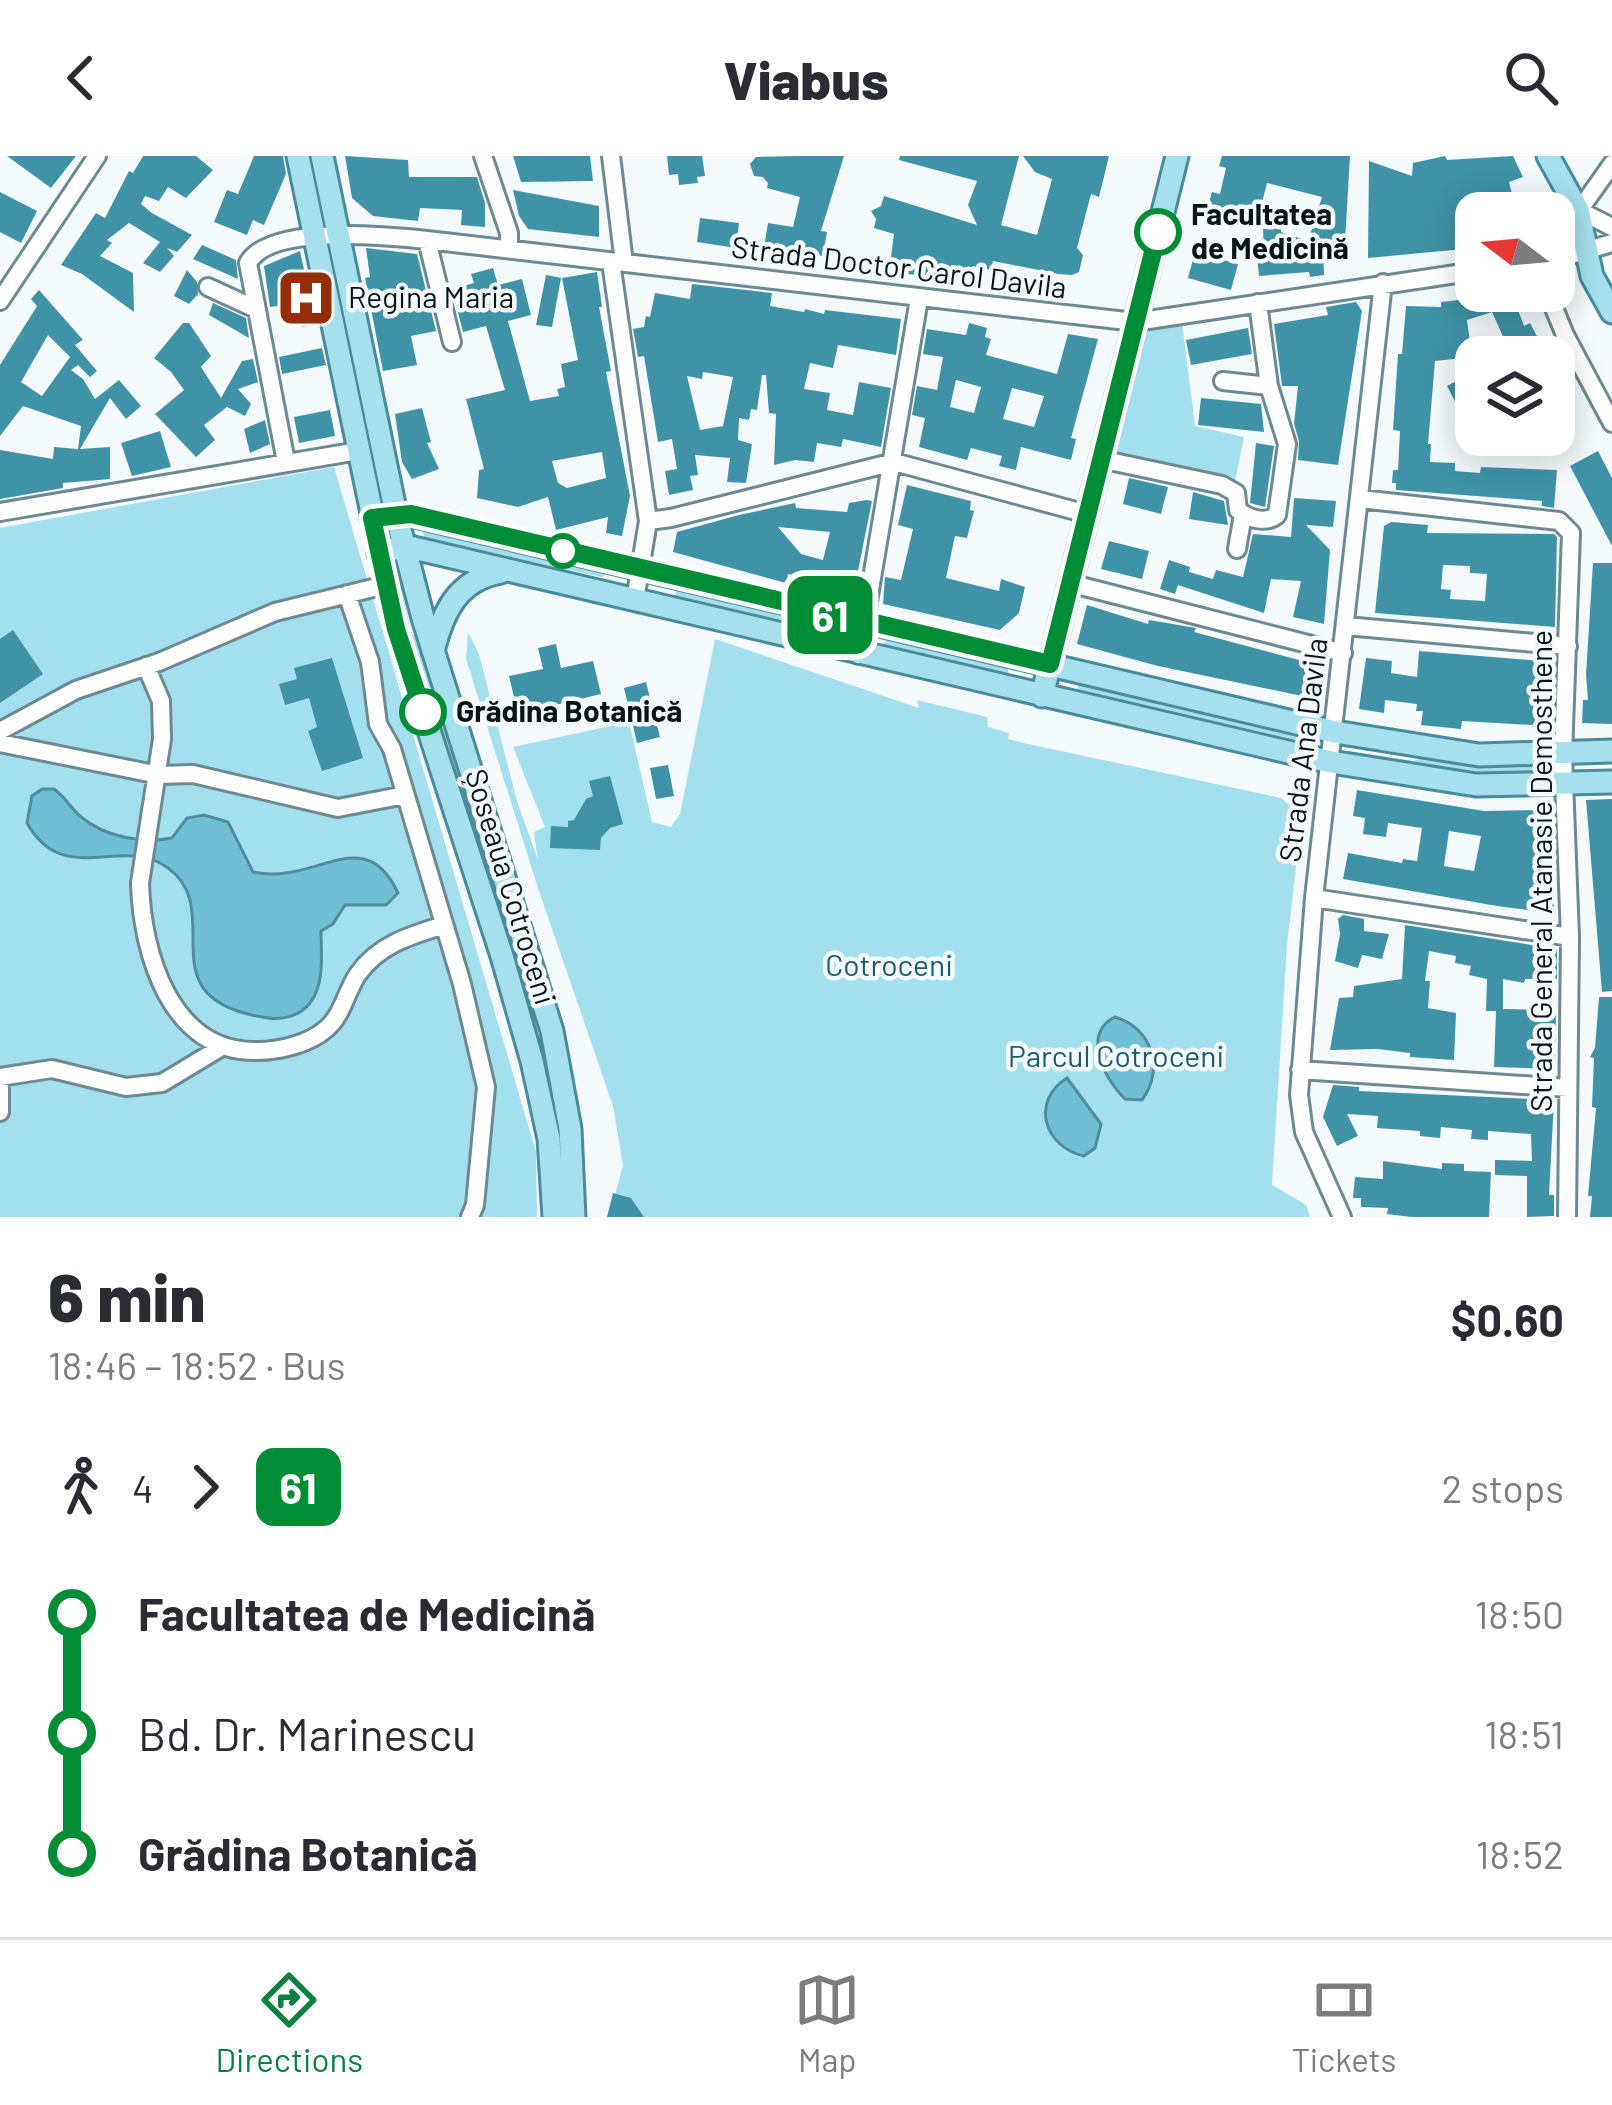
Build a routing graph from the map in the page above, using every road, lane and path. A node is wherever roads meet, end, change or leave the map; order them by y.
1 (97, 156) edge
2 (298, 156) edge
3 (322, 156) edge
4 (483, 156) edge
5 (611, 156) edge
6 (1177, 156) edge
7 (1548, 156) edge
8 (1612, 164) edge
9 (1578, 211) junction
10 (1575, 215) edge
11 (1612, 227) edge
12 (338, 234) junction
13 (315, 237) junction
14 (427, 240) junction
15 (1612, 243) edge
16 (508, 249) junction
17 (1587, 251) junction
18 (1575, 254) edge
19 (617, 262) junction
20 (1455, 274) edge
21 (1383, 283) junction
22 (208, 286) dead end
23 (919, 298) junction
24 (0, 301) edge
25 (1258, 303) junction
26 (256, 309) junction
27 (1556, 312) edge
28 (1612, 312) edge
29 (1135, 322) junction
30 (452, 341) dead end
31 (1223, 381) dead end
32 (1269, 386) junction
33 (1612, 423) edge
34 (358, 451) junction
35 (1100, 459) junction
36 (286, 462) junction
37 (894, 462) junction
38 (1360, 499) junction
39 (0, 512) edge
40 (396, 514) junction
41 (1087, 514) junction
42 (1243, 515) junction
43 (372, 518) junction
44 (648, 520) junction
45 (405, 547) junction
46 (1238, 550) dead end
47 (379, 553) junction
48 (641, 569) junction
49 (510, 571) junction
50 (1070, 583) junction
51 (373, 588) dead end
52 (347, 594) junction
53 (635, 600) junction
54 (865, 623) junction
55 (1346, 626) junction
56 (1568, 646) junction
57 (433, 652) junction
58 (1343, 653) junction
59 (859, 655) junction
60 (1050, 664) junction
61 (146, 667) junction
62 (1042, 696) junction
63 (0, 731) edge
64 (1335, 732) junction
65 (0, 743) edge
66 (1612, 751) edge
67 (1563, 755) junction
68 (1331, 762) junction
69 (159, 776) junction
70 (1612, 782) edge
71 (1563, 786) junction
72 (405, 795) junction
73 (1314, 898) junction
74 (444, 925) junction
75 (1570, 937) junction
76 (220, 1048) junction
77 (1300, 1070) junction
78 (0, 1076) edge
79 (0, 1088) edge
80 (1568, 1088) junction
81 (0, 1112) edge
82 (470, 1217) edge
83 (554, 1217) edge
84 (574, 1217) edge
85 (1342, 1217) edge
86 (1567, 1217) edge

1 - 24 street
2 - 13 main road, Șoseaua Cotroceni
3 - 12 main road, Șoseaua Cotroceni
4 - 16 street
5 - 19 street
6 - 29 main road
7 - 9 main road
8 - 9 street
9 - 10 street
9 - 11 street
9 - 17 main road
12 - 13 street, Strada Doctor Carol Davila
12 - 14 street, Strada Doctor Carol Davila
12 - 40 main road, Șoseaua Cotroceni
13 - 26 street, Strada Doctor Carol Davila
13 - 34 main road, Șoseaua Cotroceni
14 - 16 street, Strada Doctor Carol Davila
14 - 30 street
15 - 17 street
16 - 19 street, Strada Doctor Carol Davila
17 - 18 street
17 - 28 main road
19 - 23 street, Strada Doctor Carol Davila
19 - 44 street
20 - 21 street, Strada Doctor Carol Davila
21 - 25 street, Strada Doctor Carol Davila
21 - 38 street, Strada Ana Davila
22 - 26 street
23 - 29 street, Strada Doctor Carol Davila
23 - 37 street
25 - 29 street, Strada Doctor Carol Davila
25 - 32 street
26 - 36 street
27 - 33 street
29 - 35 main road
31 - 32 street
32 - 42 street
34 - 36 street
34 - 43 main road, Șoseaua Cotroceni
35 - 41 main road
35 - 42 street
36 - 39 street
37 - 41 street
37 - 44 street
37 - 54 street
38 - 55 street, Strada Ana Davila
38 - 56 street, Strada General Atanasie Demosthene
40 - 43 main road
40 - 45 main road, Șoseaua Cotroceni
40 - 48 main road
41 - 50 main road
42 - 46 street
43 - 47 main road, Șoseaua Cotroceni
44 - 48 street
45 - 47 main road
45 - 49 main road
45 - 57 main road, Șoseaua Cotroceni
47 - 83 main road, Șoseaua Cotroceni
48 - 53 street
48 - 54 main road
49 - 53 main road
49 - 57 main road
50 - 58 street
50 - 60 main road
51 - 52 street
52 - 61 street
52 - 72 street
53 - 59 main road
54 - 59 street
54 - 60 main road
55 - 56 street
55 - 58 street, Strada Ana Davila
56 - 67 street, Strada General Atanasie Demosthene
57 - 84 main road, Șoseaua Cotroceni
58 - 64 street, Strada Ana Davila
59 - 62 main road
60 - 62 main road
60 - 64 main road
61 - 63 street
61 - 69 street
62 - 68 main road
64 - 67 main road
64 - 68 street, Strada Ana Davila
65 - 69 street
66 - 67 main road
67 - 71 street, Strada General Atanasie Demosthene
68 - 71 main road
68 - 73 street, Strada Ana Davila
69 - 72 street
69 - 76 street
70 - 71 main road
71 - 75 street, Strada General Atanasie Demosthene
72 - 74 street
73 - 75 street
73 - 77 street, Strada Ana Davila
74 - 76 street
74 - 82 street
75 - 80 street, Strada General Atanasie Demosthene
76 - 78 street
77 - 80 street
77 - 85 street, Strada Ana Davila
79 - 81 street
80 - 86 street, Strada General Atanasie Demosthene

